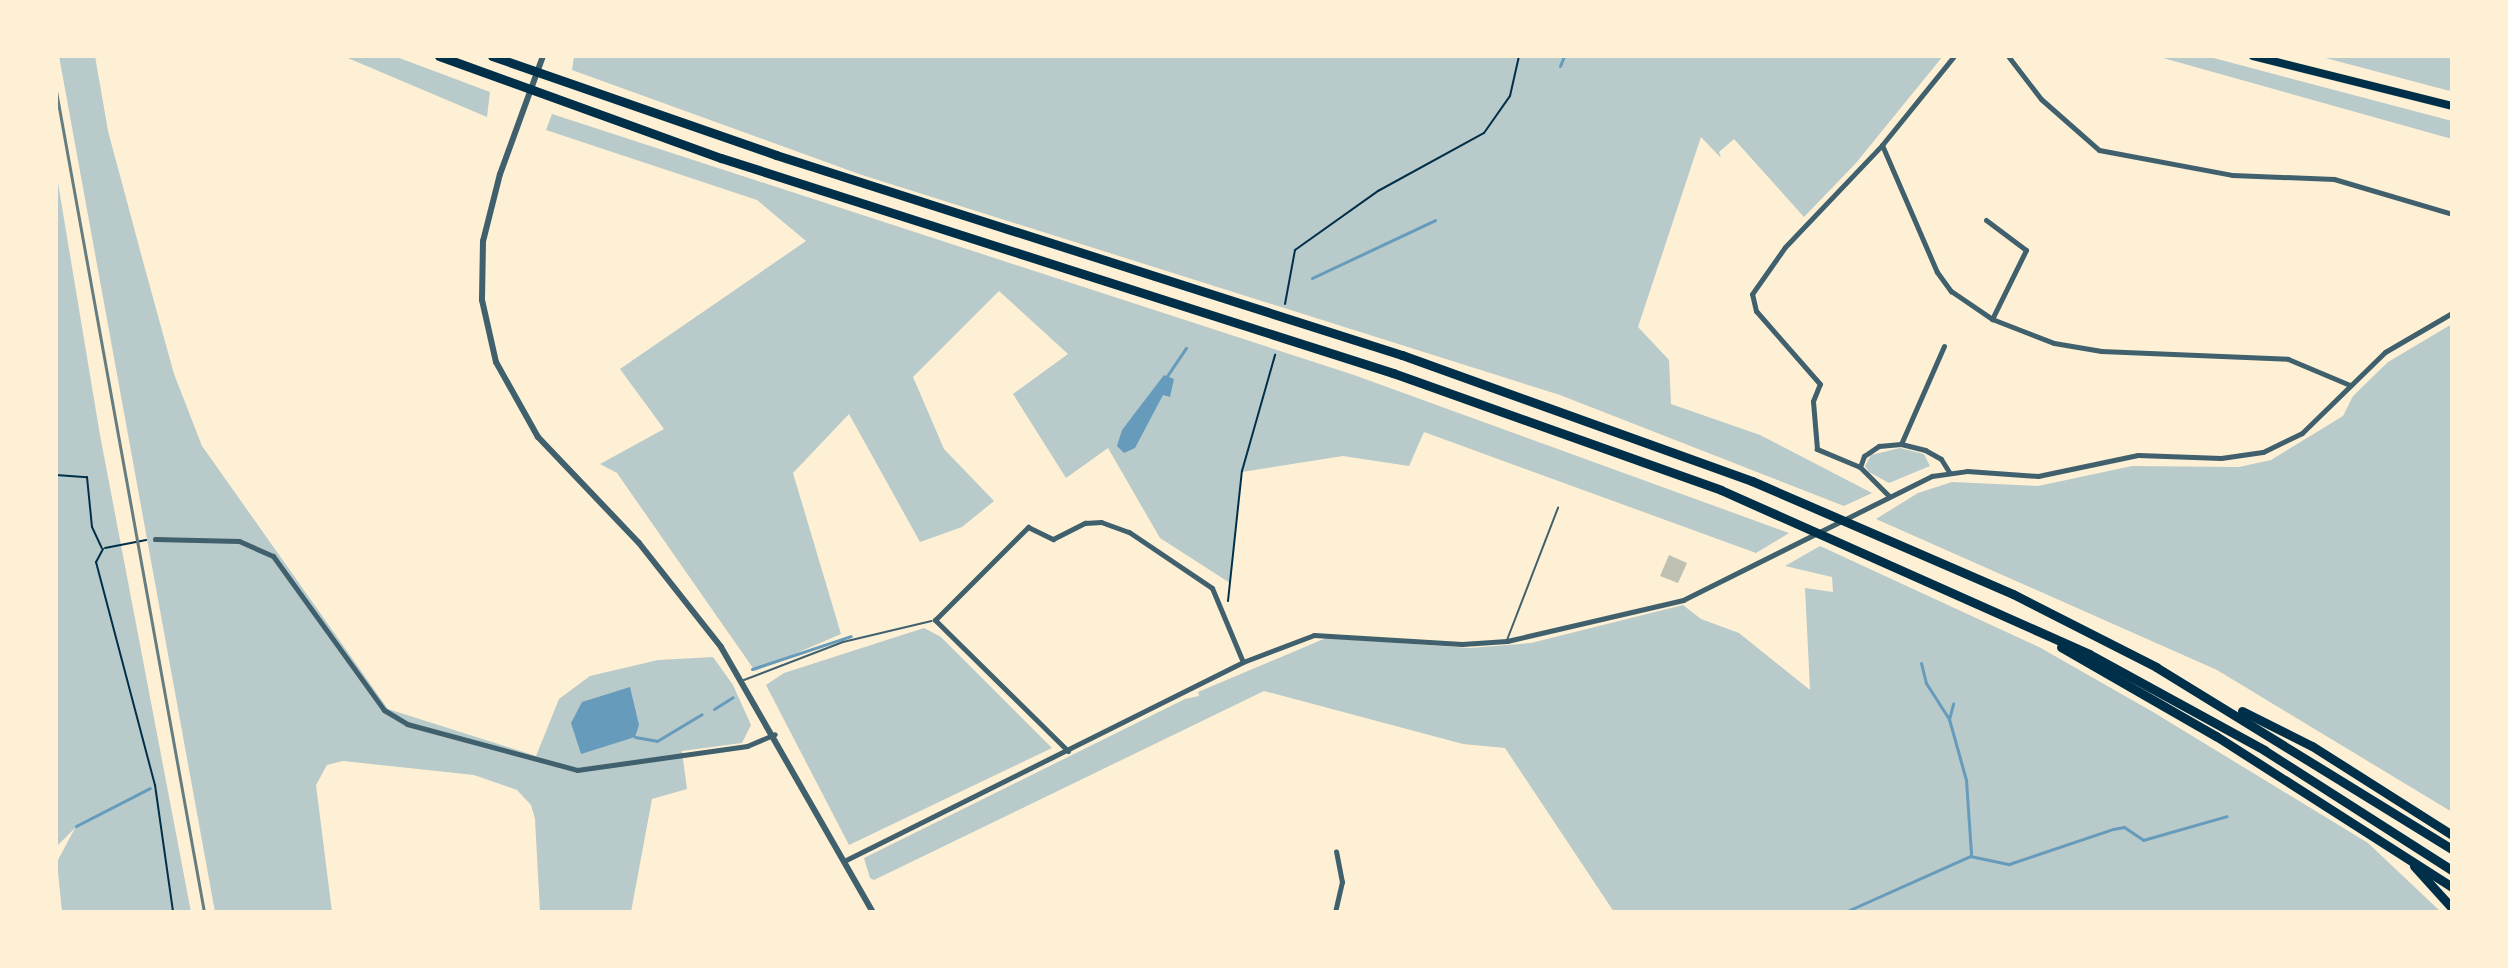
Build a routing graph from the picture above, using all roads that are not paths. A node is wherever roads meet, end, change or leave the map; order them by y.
1 (439, 56) edge
2 (492, 56) edge
3 (543, 56) edge
4 (1954, 56) edge
5 (2008, 56) edge
6 (2253, 56) edge
7 (2452, 106) edge
8 (1882, 145) junction
9 (2452, 214) edge
10 (1986, 220) dead end
11 (2452, 313) edge
12 (1992, 319) junction
13 (1944, 346) dead end
14 (2350, 385) junction
15 (1901, 444) junction
16 (1860, 467) junction
17 (1949, 472) junction
18 (1887, 497) junction
19 (1558, 508) dead end
20 (155, 539) road end
21 (2013, 619) junction
22 (935, 620) junction
23 (1507, 641) junction
24 (1243, 662) junction
25 (744, 680) junction
26 (2185, 683) junction
27 (775, 734) junction
28 (1068, 751) junction
29 (2452, 835) edge
30 (2452, 849) edge
31 (1336, 852) dead end
32 (2400, 852) junction
33 (844, 861) junction
34 (2452, 870) edge
35 (2452, 887) edge
36 (2452, 908) edge
37 (873, 912) edge
38 (1335, 912) edge

1 - 21 highway
2 - 26 highway
3 - 25 street
4 - 8 street
5 - 9 street
6 - 7 main road
8 - 12 street
8 - 16 street
10 - 12 street
11 - 14 street
12 - 14 street
13 - 15 street
14 - 17 street
15 - 16 street
15 - 17 street
16 - 18 street
17 - 18 street
18 - 23 street
19 - 23 lane
20 - 27 street
21 - 32 highway
21 - 34 highway
22 - 24 street
22 - 25 lane
22 - 28 street
23 - 24 street
24 - 28 street
25 - 27 street
26 - 29 highway
26 - 30 highway
27 - 33 street
28 - 33 street
31 - 38 street
32 - 35 highway
32 - 36 highway
33 - 37 street

